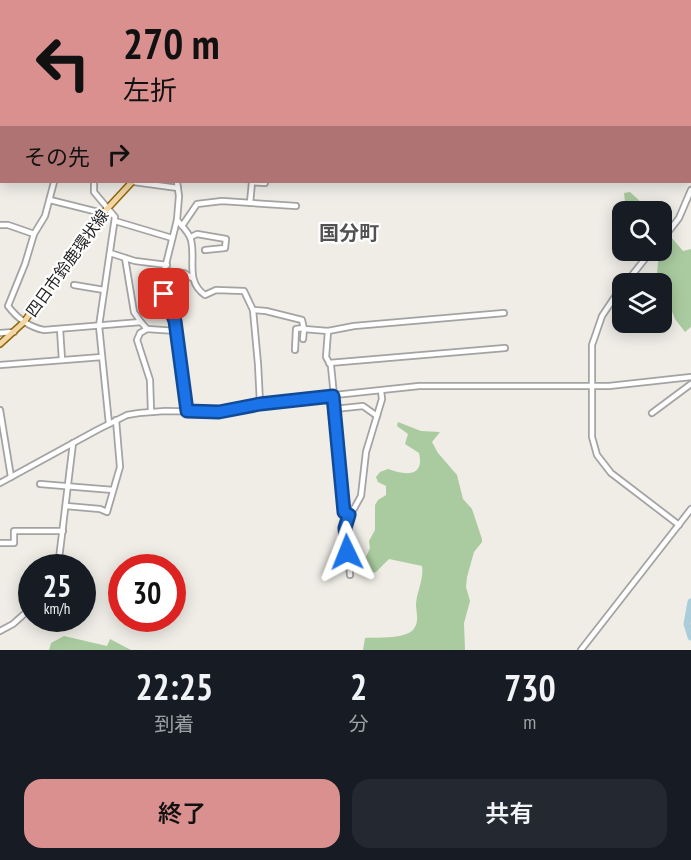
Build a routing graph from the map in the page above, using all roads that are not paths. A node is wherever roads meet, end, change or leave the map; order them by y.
1 (54, 183) edge
2 (94, 183) edge
3 (132, 183) edge
4 (140, 183) edge
5 (177, 183) edge
6 (252, 183) edge
7 (178, 188) junction
8 (691, 190) edge
9 (50, 200) junction
10 (250, 203) junction
11 (296, 206) dead end
12 (107, 207) junction
13 (102, 213) junction
14 (177, 220) junction
15 (115, 221) junction
16 (0, 225) edge
17 (182, 226) junction
18 (672, 227) edge
19 (34, 234) junction
20 (191, 237) junction
21 (172, 238) junction
22 (205, 250) dead end
23 (110, 253) junction
24 (125, 258) junction
25 (135, 261) junction
26 (643, 261) edge
27 (167, 265) junction
28 (127, 266) junction
29 (165, 271) junction
30 (634, 273) edge
31 (192, 278) junction
32 (74, 285) dead end
33 (104, 290) junction
34 (612, 301) edge
35 (253, 310) junction
36 (504, 313) dead end
37 (24, 322) junction
38 (141, 322) junction
39 (99, 326) junction
40 (60, 329) junction
41 (147, 329) junction
42 (303, 329) junction
43 (177, 331) junction
44 (328, 331) junction
45 (14, 332) junction
46 (0, 333) edge
47 (303, 339) dead end
48 (0, 344) edge
49 (505, 348) dead end
50 (295, 350) dead end
51 (102, 357) junction
52 (62, 360) junction
53 (329, 363) junction
54 (0, 364) edge
55 (0, 371) edge
56 (691, 377) edge
57 (691, 384) edge
58 (592, 386) junction
59 (381, 391) junction
60 (333, 396) junction
61 (260, 404) junction
62 (0, 410) edge
63 (334, 410) junction
64 (187, 411) junction
65 (152, 412) junction
66 (652, 413) dead end
67 (377, 416) junction
68 (116, 420) junction
69 (109, 424) junction
70 (73, 443) junction
71 (11, 477) junction
72 (0, 483) edge
73 (40, 484) dead end
74 (68, 486) junction
75 (113, 490) junction
76 (66, 506) junction
77 (691, 509) edge
78 (349, 515) junction
79 (678, 525) junction
80 (63, 531) junction
81 (0, 543) edge
82 (60, 554) edge
83 (350, 575) dead end
84 (18, 620) edge
85 (0, 631) edge
86 (580, 649) edge

1 - 9 street
2 - 12 street
3 - 12 main road, 四日市鈴鹿環状線
4 - 7 street
5 - 7 street
6 - 10 street
7 - 14 street
8 - 18 street
9 - 13 street
9 - 19 street
10 - 11 street
10 - 17 street
12 - 13 main road, 四日市鈴鹿環状線
12 - 15 street
13 - 37 main road, 四日市鈴鹿環状線
14 - 17 street
14 - 21 street
15 - 21 street
15 - 23 street
16 - 19 street
17 - 20 street
19 - 37 street
20 - 22 street
20 - 31 street
21 - 27 street
23 - 24 street
23 - 33 street
24 - 25 street
24 - 28 street
25 - 27 street
25 - 28 street
26 - 30 street
27 - 29 street
28 - 38 street
29 - 31 street
29 - 43 street
31 - 35 street
32 - 33 street
33 - 39 street
34 - 58 street
35 - 42 street
35 - 61 street
36 - 44 street
37 - 40 street
37 - 45 main road, 四日市鈴鹿環状線
38 - 39 street
38 - 41 street
39 - 40 street
39 - 51 street
40 - 52 street
41 - 43 street
41 - 65 street
42 - 44 street
42 - 47 street
42 - 50 street
43 - 64 street
44 - 53 street
45 - 46 street
45 - 48 main road, 四日市鈴鹿環状線
49 - 53 street
51 - 52 street
51 - 69 street
52 - 54 street
53 - 60 street
54 - 55 street
56 - 58 street
57 - 66 street
58 - 59 street
58 - 79 street
59 - 60 street
59 - 67 street
60 - 61 street
60 - 63 street
61 - 64 street
62 - 71 street
63 - 67 street
63 - 78 street
64 - 65 street
65 - 68 street
67 - 78 street
68 - 69 street
68 - 75 street
69 - 70 street
70 - 71 street
70 - 74 street
71 - 72 street
73 - 74 street
74 - 75 street
74 - 76 street
75 - 76 street
76 - 80 street
77 - 79 street
78 - 83 street
79 - 86 street
80 - 81 street
80 - 82 street
84 - 85 street

